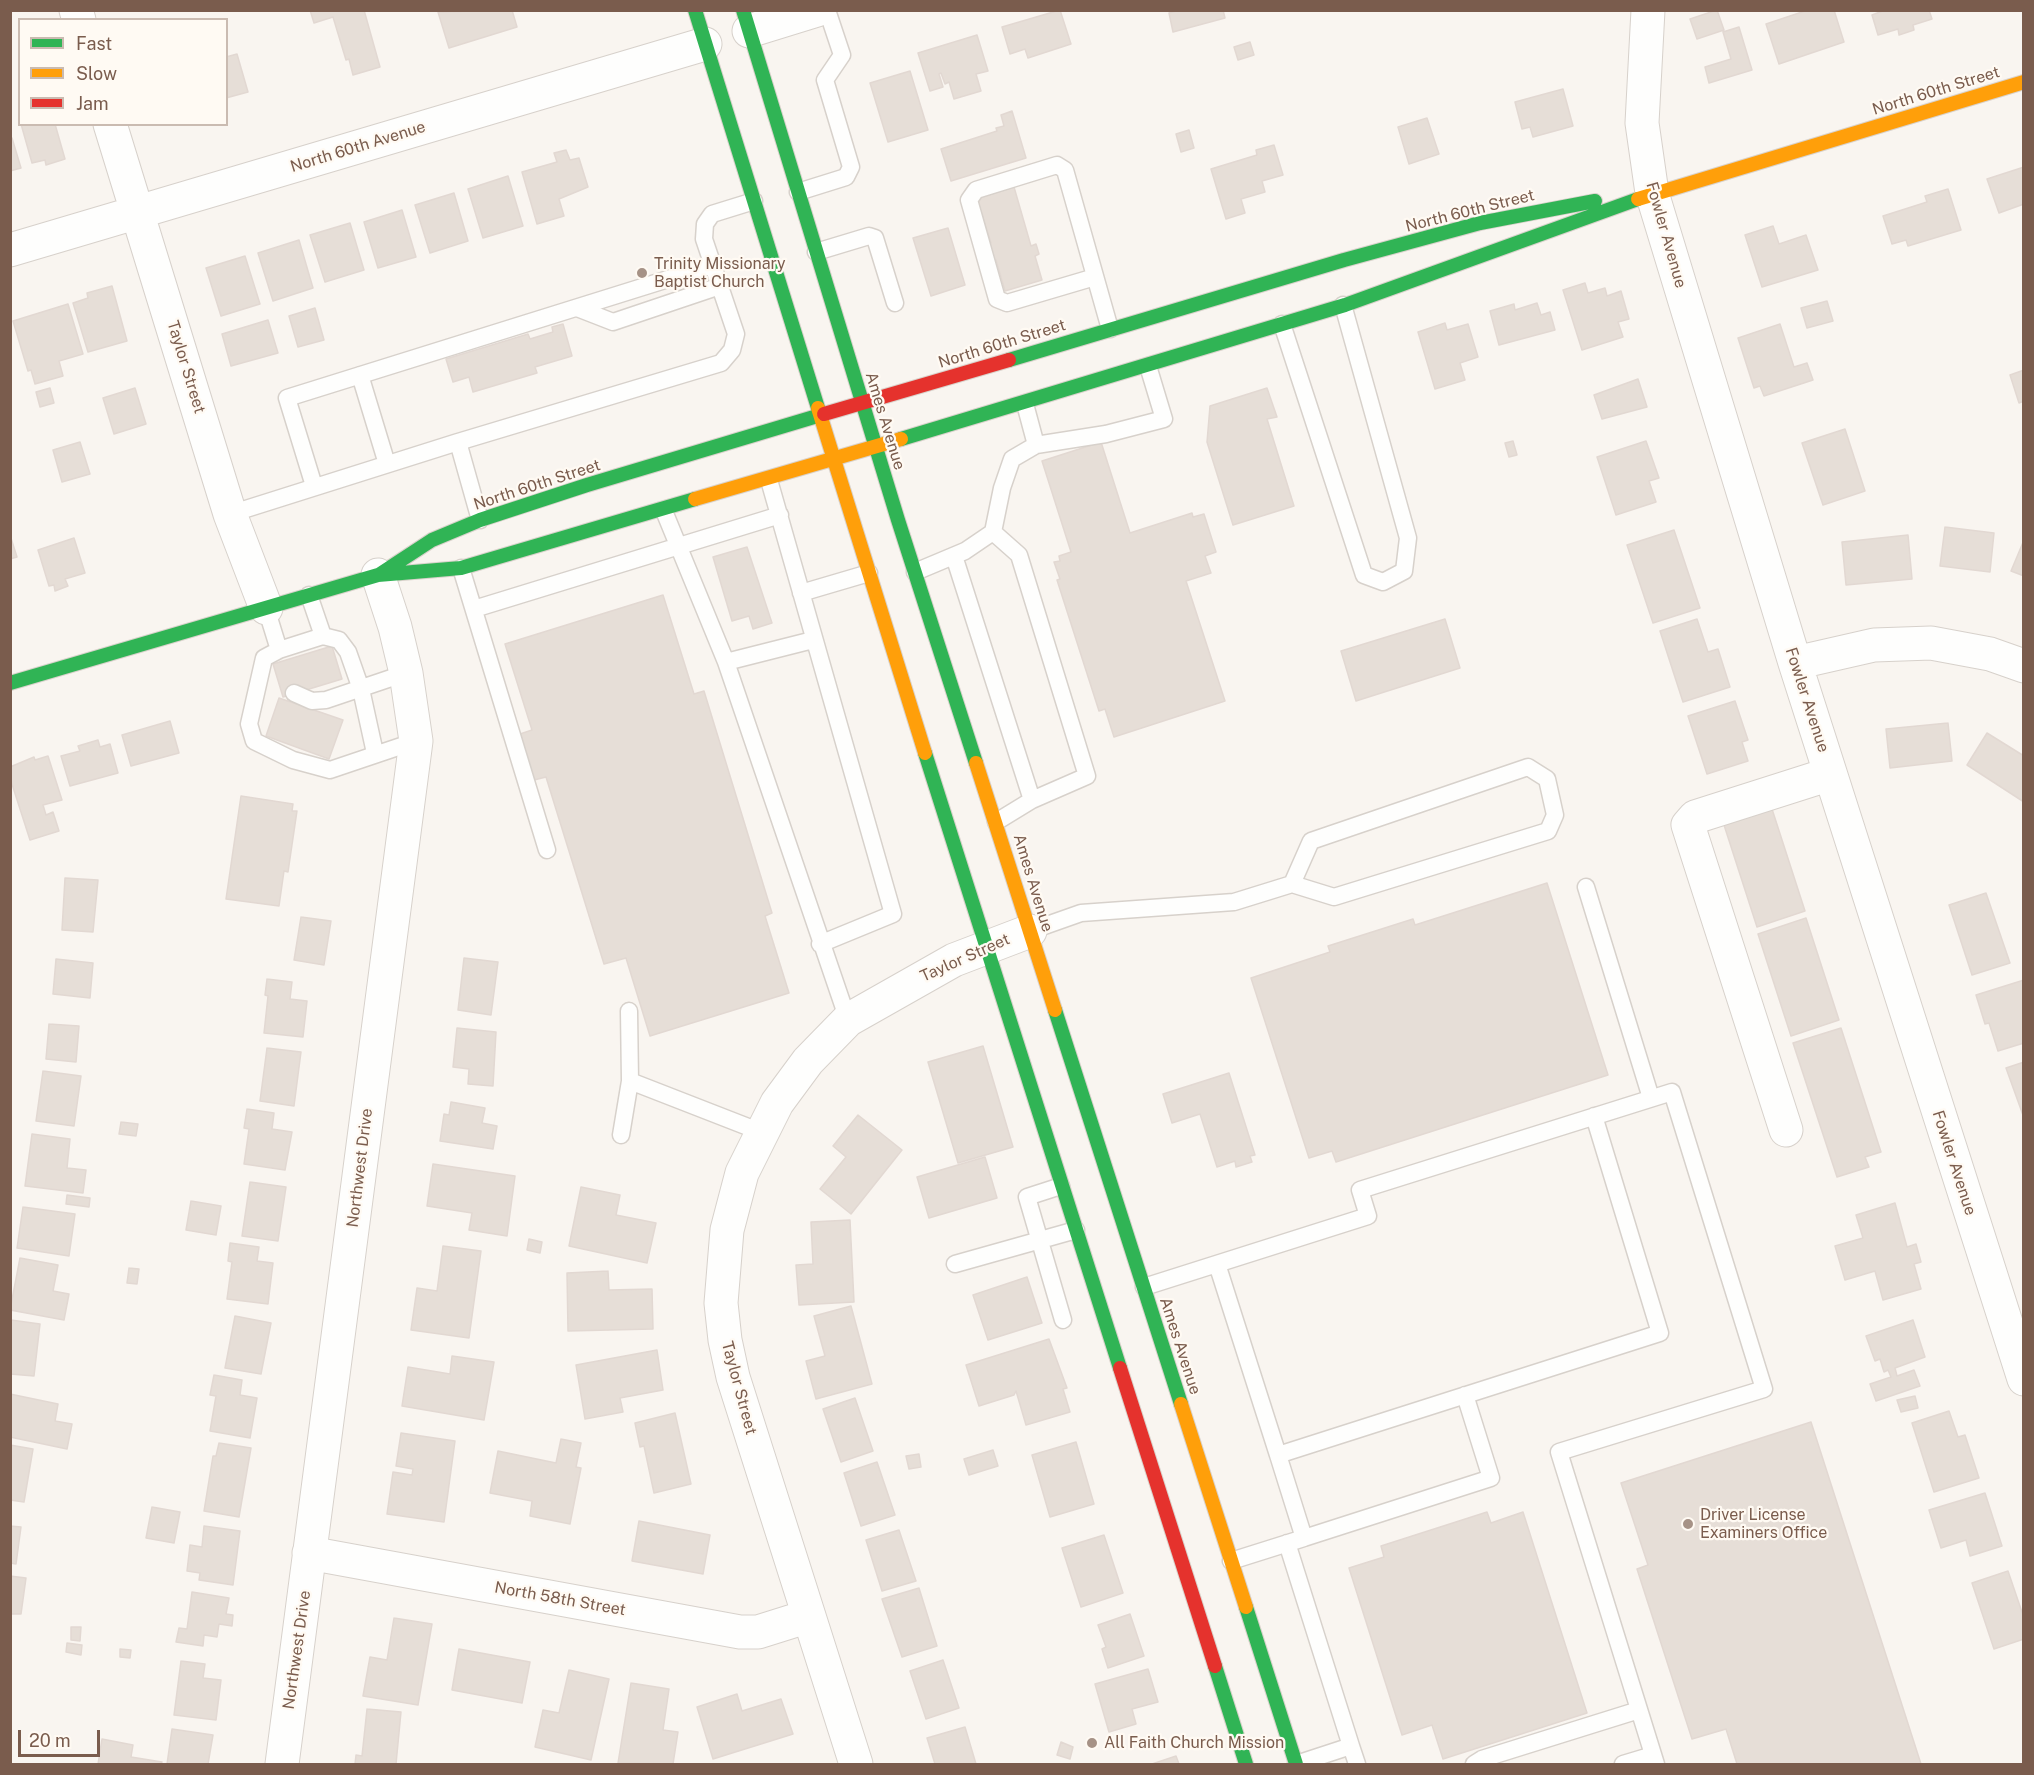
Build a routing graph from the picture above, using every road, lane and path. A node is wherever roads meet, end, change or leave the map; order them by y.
1 (695, 10) edge
2 (818, 10) edge
3 (827, 10) edge
4 (1648, 10) edge
5 (746, 21) edge
6 (705, 44) junction
7 (2024, 82) edge
8 (111, 126) edge
9 (798, 192) junction
10 (1652, 193) junction
11 (754, 201) junction
12 (137, 212) junction
13 (10, 250) edge
14 (816, 252) junction
15 (713, 265) junction
16 (1095, 277) junction
17 (720, 286) junction
18 (895, 303) dead end
19 (1343, 305) junction
20 (577, 308) junction
21 (1282, 324) junction
22 (1110, 329) junction
23 (1148, 366) junction
24 (360, 375) junction
25 (862, 404) junction
26 (1025, 404) junction
27 (821, 417) junction
28 (458, 442) junction
29 (1036, 445) junction
30 (876, 447) junction
31 (835, 460) junction
32 (387, 464) junction
33 (769, 480) junction
34 (314, 486) junction
35 (664, 510) junction
36 (230, 514) junction
37 (780, 515) junction
38 (480, 520) junction
39 (993, 532) junction
40 (677, 545) junction
41 (954, 556) junction
42 (461, 568) junction
43 (915, 572) junction
44 (869, 573) junction
45 (378, 575) junction
46 (801, 593) junction
47 (309, 595) junction
48 (266, 608) junction
49 (474, 609) junction
50 (813, 640) junction
51 (314, 643) junction
52 (279, 650) junction
53 (726, 662) junction
54 (1795, 663) junction
55 (2024, 666) edge
56 (406, 673) junction
57 (10, 683) edge
58 (361, 689) junction
59 (294, 693) dead end
60 (416, 741) junction
61 (375, 753) junction
62 (1830, 774) junction
63 (1032, 800) junction
64 (996, 822) junction
65 (547, 850) dead end
66 (1292, 884) junction
67 (1586, 887) dead end
68 (1030, 931) junction
69 (820, 944) junction
70 (985, 947) junction
71 (629, 1011) dead end
72 (848, 1020) junction
73 (630, 1081) junction
74 (1651, 1098) junction
75 (1594, 1116) junction
76 (1786, 1130) dead end
77 (761, 1132) junction
78 (621, 1135) dead end
79 (1061, 1186) junction
80 (1076, 1230) junction
81 (1039, 1240) junction
82 (955, 1264) dead end
83 (1217, 1264) junction
84 (1144, 1287) junction
85 (1063, 1320) dead end
86 (2024, 1379) edge
87 (1464, 1395) junction
88 (1278, 1455) junction
89 (1304, 1538) junction
90 (1287, 1543) junction
91 (309, 1553) junction
92 (1231, 1561) junction
93 (809, 1616) junction
94 (1639, 1710) junction
95 (1351, 1746) junction
96 (1654, 1760) edge
97 (282, 1764) edge
98 (856, 1764) edge
99 (1246, 1764) edge
100 (1296, 1764) edge
101 (1357, 1764) edge
102 (1474, 1764) edge
103 (1623, 1764) edge

1 - 6 main road
2 - 5 street
3 - 9 lane
4 - 10 street, Fowler Avenue
5 - 9 main road, Ames Avenue
6 - 11 main road
6 - 12 street, North 60th Avenue
7 - 10 main road, North 60th Street
8 - 12 street, Taylor Street
9 - 14 main road, Ames Avenue
10 - 19 main road, North 60th Street
10 - 22 main road, North 60th Street
10 - 54 street, Fowler Avenue
11 - 15 lane
11 - 27 main road
12 - 13 street, North 60th Avenue
12 - 36 street, Taylor Street
14 - 18 lane
14 - 25 main road, Ames Avenue
15 - 17 lane
15 - 20 lane
16 - 16 lane
16 - 22 lane
17 - 20 lane
17 - 28 lane
19 - 21 main road, North 60th Street
19 - 21 lane
20 - 24 lane
21 - 23 main road, North 60th Street
22 - 25 main road, North 60th Street
23 - 26 main road, North 60th Street
23 - 29 lane
24 - 32 lane
24 - 34 lane
25 - 27 main road, North 60th Street
25 - 30 main road, Ames Avenue
26 - 29 lane
26 - 30 main road, North 60th Street
27 - 31 main road
27 - 38 main road, North 60th Street
28 - 32 lane
28 - 38 lane
29 - 39 lane
30 - 31 main road, North 60th Street
30 - 43 main road, Ames Avenue
31 - 33 main road, North 60th Street
31 - 44 main road
32 - 34 lane
33 - 35 main road, North 60th Street
33 - 37 lane
34 - 36 lane
35 - 40 lane
35 - 42 main road, North 60th Street
36 - 48 street, Taylor Street
37 - 40 lane
37 - 46 lane
38 - 45 main road, North 60th Street
39 - 41 lane
39 - 63 lane
40 - 49 lane
40 - 53 lane
41 - 43 lane
41 - 63 lane
42 - 45 main road, North 60th Street
42 - 49 lane
43 - 64 main road, Ames Avenue
44 - 46 lane
44 - 70 main road
45 - 47 main road, North 60th Street
45 - 56 street, Northwest Drive
46 - 50 lane
47 - 48 main road, North 60th Street
47 - 51 lane
48 - 52 lane
48 - 57 main road, North 60th Street
49 - 65 lane
50 - 53 lane
50 - 69 lane
51 - 52 lane
51 - 58 lane
52 - 61 lane
53 - 69 lane
54 - 55 street
54 - 62 street, Fowler Avenue
56 - 58 lane
56 - 60 street, Northwest Drive
58 - 59 lane
58 - 61 lane
60 - 61 lane
60 - 91 street, Northwest Drive
62 - 76 street
62 - 86 street, Fowler Avenue
63 - 64 lane
64 - 68 main road, Ames Avenue
66 - 66 lane
66 - 68 lane
67 - 74 lane
68 - 70 street, Taylor Street
68 - 84 main road, Ames Avenue
69 - 72 lane
70 - 72 street, Taylor Street
70 - 79 main road
71 - 73 lane
72 - 77 street, Taylor Street
73 - 77 lane
73 - 78 lane
74 - 75 lane
74 - 94 lane
75 - 83 lane
75 - 87 lane
77 - 93 street, Taylor Street
79 - 80 main road
79 - 81 lane
80 - 81 lane
80 - 99 main road
81 - 82 lane
81 - 85 lane
83 - 84 lane
83 - 88 lane
84 - 92 main road, Ames Avenue
87 - 88 lane
87 - 89 lane
88 - 89 lane
89 - 90 lane
90 - 92 lane
90 - 95 lane
91 - 93 street, North 58th Street
91 - 97 street, Northwest Drive
92 - 100 main road, Ames Avenue
93 - 98 street, Taylor Street
94 - 96 lane
94 - 102 lane
95 - 100 lane
95 - 101 lane
96 - 103 lane

